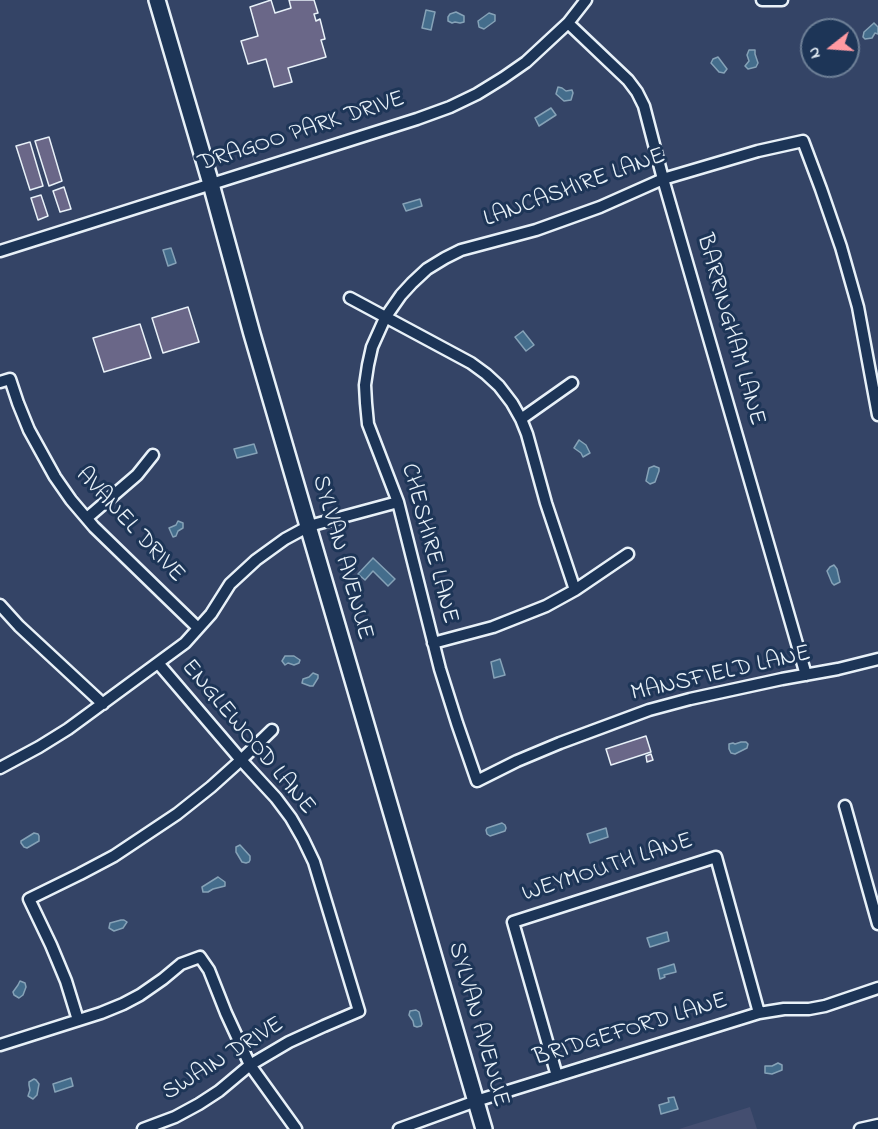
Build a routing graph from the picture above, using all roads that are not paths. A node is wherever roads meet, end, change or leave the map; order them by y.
1 (158, 0) edge
2 (586, 0) edge
3 (762, 0) edge
4 (782, 0) edge
5 (568, 23) junction
6 (663, 179) junction
7 (211, 184) junction
8 (0, 251) edge
9 (350, 298) dead end
10 (386, 318) junction
11 (5, 381) edge
12 (572, 383) dead end
13 (878, 415) edge
14 (521, 419) junction
15 (153, 455) dead end
16 (398, 502) junction
17 (87, 518) junction
18 (309, 526) junction
19 (628, 554) dead end
20 (575, 590) junction
21 (2, 612) edge
22 (198, 628) junction
23 (433, 644) junction
24 (878, 659) edge
25 (158, 663) junction
26 (806, 675) junction
27 (103, 704) junction
28 (272, 729) dead end
29 (241, 760) junction
30 (0, 768) edge
31 (477, 781) joint
32 (845, 806) dead end
33 (878, 924) edge
34 (878, 988) edge
35 (359, 1011) joint
36 (759, 1013) junction
37 (78, 1020) junction
38 (0, 1045) edge
39 (250, 1065) junction
40 (557, 1076) junction
41 (476, 1101) junction
42 (878, 1125) edge
43 (143, 1129) edge
44 (296, 1129) edge
45 (399, 1129) edge
46 (484, 1129) edge
47 (860, 1129) edge

1 - 7 main road, SYLVAN AVENUE
2 - 5 street, DRAGOO PARK DRIVE
3 - 4 street
5 - 6 street, BARRINGHAM LANE
5 - 7 street, DRAGOO PARK DRIVE
6 - 10 street, LANCASHIRE LANE
6 - 13 street, LANCASHIRE LANE
6 - 26 street, BARRINGHAM LANE
7 - 8 street, DRAGOO PARK DRIVE
7 - 18 main road, SYLVAN AVENUE
9 - 10 street
10 - 14 street
10 - 16 street, CHESHIRE LANE
11 - 17 street, AVANEL DRIVE
12 - 14 street
14 - 20 street
15 - 17 street
16 - 18 street
16 - 23 street, CHESHIRE LANE
17 - 22 street, AVANEL DRIVE
18 - 22 street
18 - 41 main road, SYLVAN AVENUE
19 - 20 street
20 - 23 street
21 - 27 street
22 - 25 street
23 - 31 street, CHESHIRE LANE
24 - 26 street, MANSFIELD LANE
25 - 27 street
25 - 29 street, ENGLEWOOD LANE
26 - 31 street, MANSFIELD LANE
27 - 30 street
28 - 29 street
29 - 35 street, ENGLEWOOD LANE
29 - 37 street
32 - 33 street
34 - 36 street, BRIDGEFORD LANE
35 - 39 street, SWAIN DRIVE
36 - 40 street, BRIDGEFORD LANE
36 - 40 street, WEYMOUTH LANE
37 - 38 street
37 - 39 street
39 - 43 street, SWAIN DRIVE
39 - 44 street
40 - 41 street, BRIDGEFORD LANE
41 - 45 street, BRIDGEFORD LANE
41 - 46 main road, SYLVAN AVENUE
42 - 47 street

